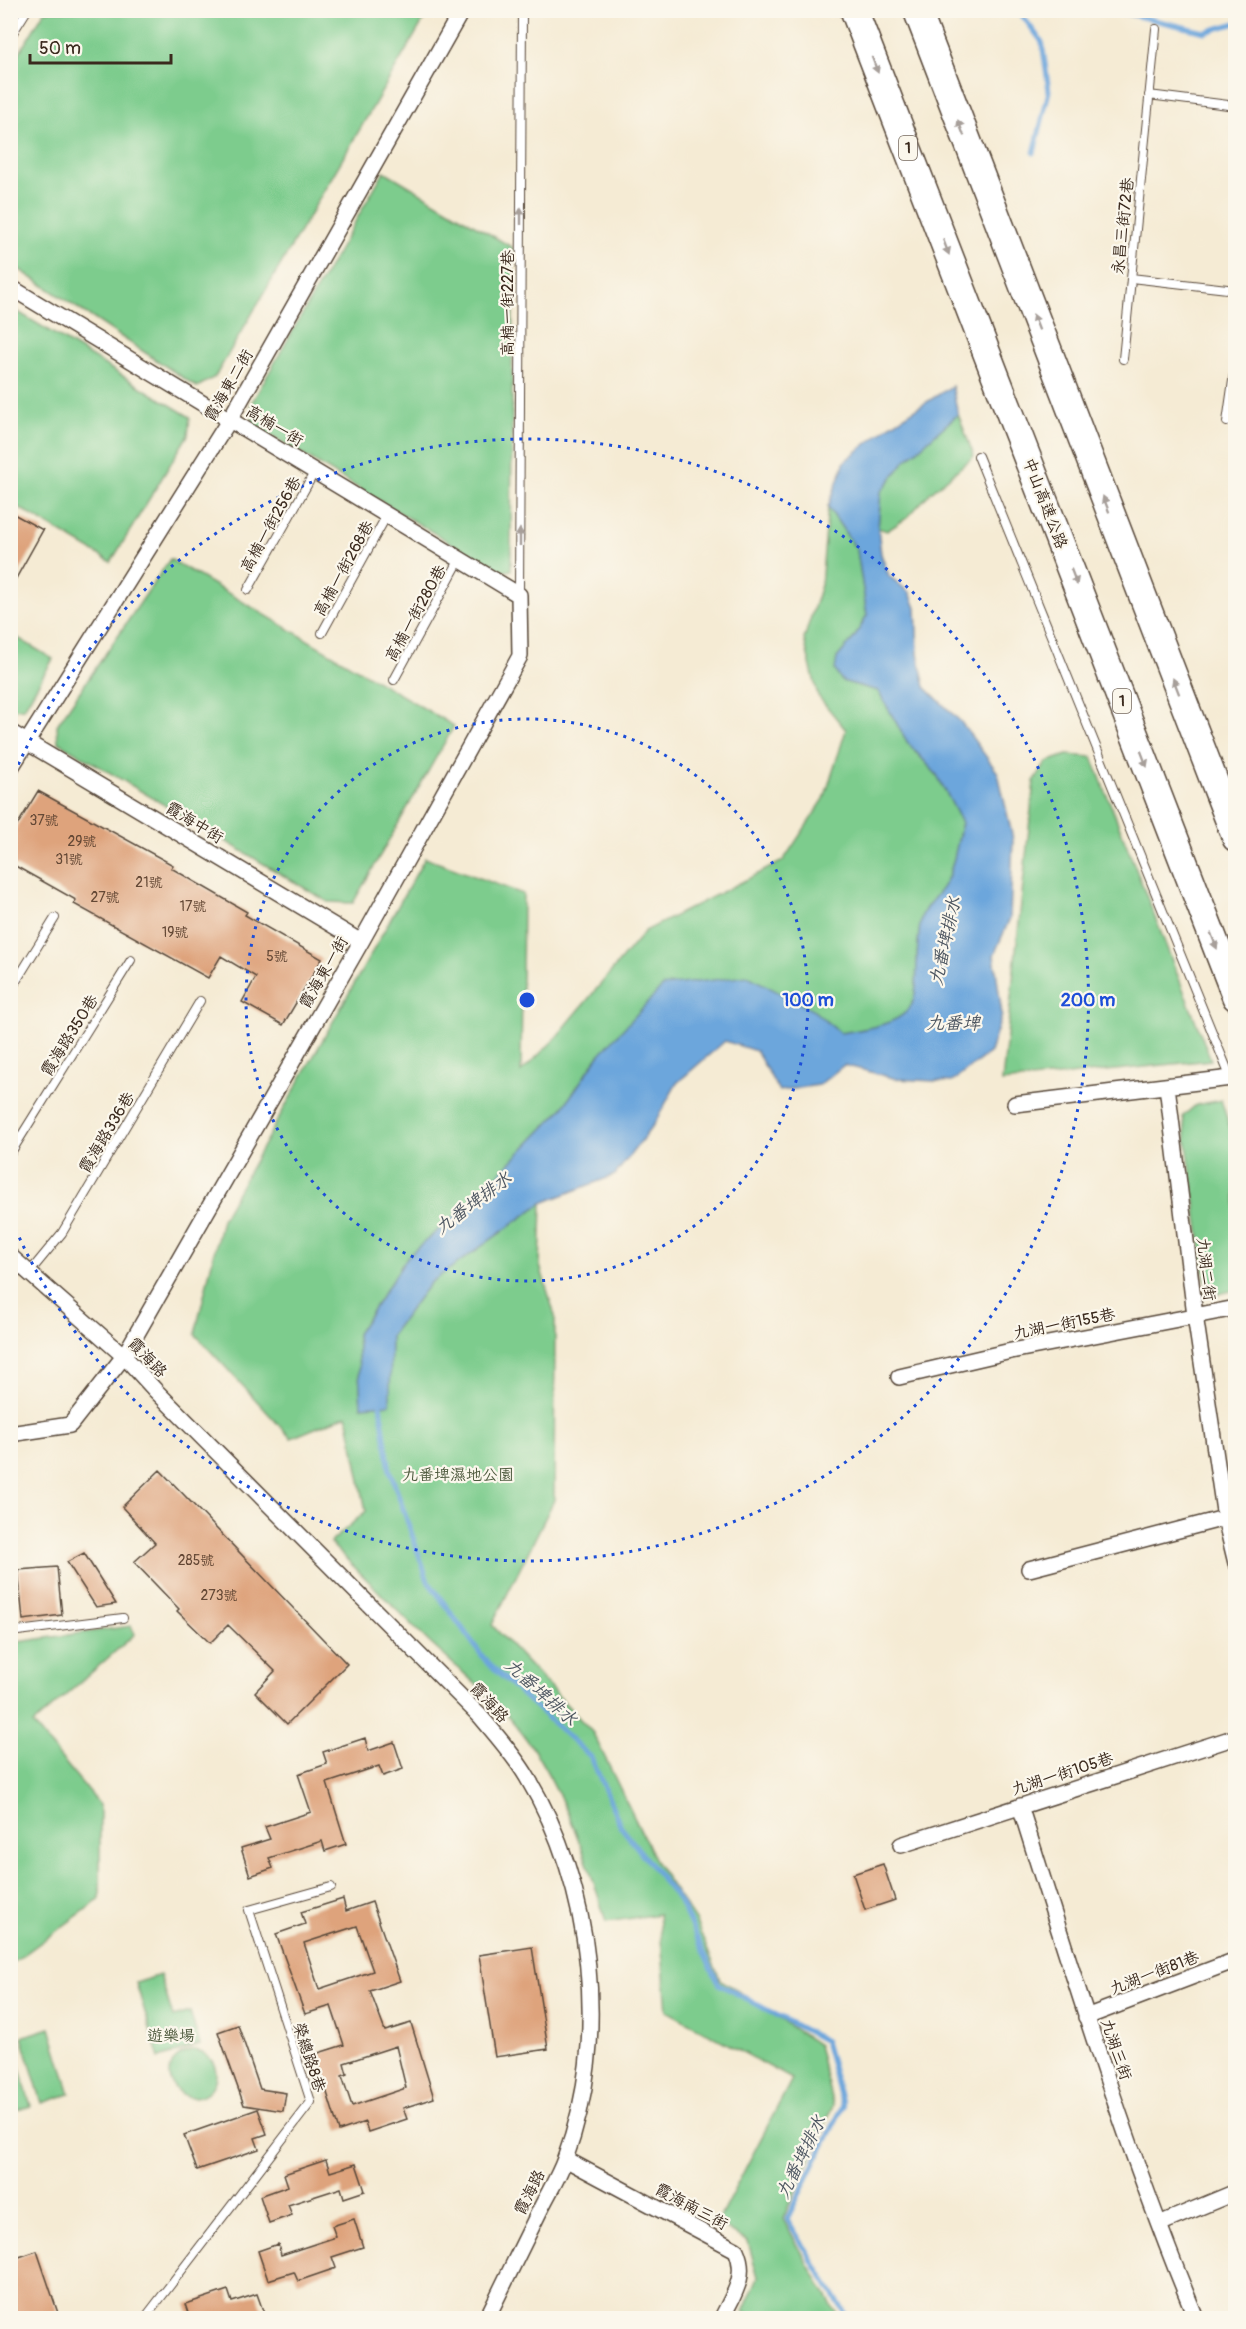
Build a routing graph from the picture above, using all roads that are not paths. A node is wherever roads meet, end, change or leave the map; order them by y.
1 (27, 10) edge
2 (462, 10) edge
3 (522, 10) edge
4 (854, 10) edge
5 (916, 10) edge
6 (1156, 29) dead end
7 (10, 37) edge
8 (1149, 95) junction
9 (1236, 106) edge
10 (1131, 278) junction
11 (10, 287) edge
12 (1236, 290) edge
13 (1123, 359) dead end
14 (1236, 360) edge
15 (230, 419) junction
16 (1227, 422) dead end
17 (978, 456) dead end
18 (315, 471) junction
19 (387, 515) junction
20 (460, 559) junction
21 (248, 590) dead end
22 (519, 595) junction
23 (322, 633) dead end
24 (394, 680) dead end
25 (10, 732) edge
26 (27, 741) junction
27 (10, 769) edge
28 (1236, 838) edge
29 (56, 918) dead end
30 (361, 942) junction
31 (131, 960) dead end
32 (10, 991) edge
33 (1236, 997) edge
34 (200, 1001) dead end
35 (1233, 1084) edge
36 (1167, 1086) junction
37 (1015, 1104) dead end
38 (10, 1154) edge
39 (10, 1256) edge
40 (29, 1272) junction
41 (1236, 1308) edge
42 (1195, 1315) junction
43 (124, 1356) junction
44 (899, 1377) dead end
45 (10, 1434) edge
46 (1230, 1517) edge
47 (1236, 1563) edge
48 (1029, 1569) dead end
49 (123, 1618) dead end
50 (10, 1632) edge
51 (1236, 1737) edge
52 (1020, 1806) junction
53 (901, 1845) dead end
54 (331, 1887) dead end
55 (1236, 1960) edge
56 (1086, 2017) junction
57 (565, 2159) junction
58 (1236, 2192) edge
59 (1159, 2224) junction
60 (145, 2319) edge
61 (487, 2319) edge
62 (722, 2319) edge
63 (1196, 2319) edge

1 - 7 lane
2 - 15 street, 霞海東二街
22 -> 3 lane, 高楠一街227巷
4 -> 33 highway, 中山高速公路 / 1
28 -> 5 highway
6 - 8 lane, 永昌三街72巷
8 - 9 lane
8 - 10 lane, 永昌三街72巷
10 - 12 lane
10 - 13 lane, 永昌三街72巷
11 - 15 street, 高楠一街
14 - 16 lane
15 - 18 street, 高楠一街
15 - 26 street, 霞海東二街
17 - 35 lane
18 - 19 street, 高楠一街
18 - 21 lane, 高楠一街256巷
19 - 20 street, 高楠一街
19 - 23 lane, 高楠一街268巷
20 - 22 street, 高楠一街
20 - 24 lane, 高楠一街280巷
22 - 30 street, 霞海東一街
25 - 26 street, 霞海中街
26 - 27 street, 霞海東二街
26 - 30 street, 霞海中街
29 - 32 lane
30 - 43 street, 霞海東一街
31 - 38 lane, 霞海路350巷
34 - 40 lane, 霞海路336巷
35 - 36 street
36 - 37 street
36 - 42 street, 九湖二街
39 - 40 street, 霞海路
40 - 43 street, 霞海路
41 - 42 street, 九湖一街155巷
42 - 44 street, 九湖一街155巷
42 - 46 street, 九湖二街
43 - 45 street, 霞海東一街
43 - 57 street, 霞海路
46 - 47 street, 九湖二街
46 - 48 street
49 - 50 lane
51 - 52 street, 九湖一街105巷
52 - 53 street, 九湖一街105巷
52 - 56 street, 九湖三街
54 - 60 lane, 榮總路8巷
55 - 56 street, 九湖一街81巷
56 - 59 street, 九湖三街
57 - 61 street, 霞海路
57 - 62 street, 霞海南三街
58 - 59 street
59 - 63 street, 九湖三街

